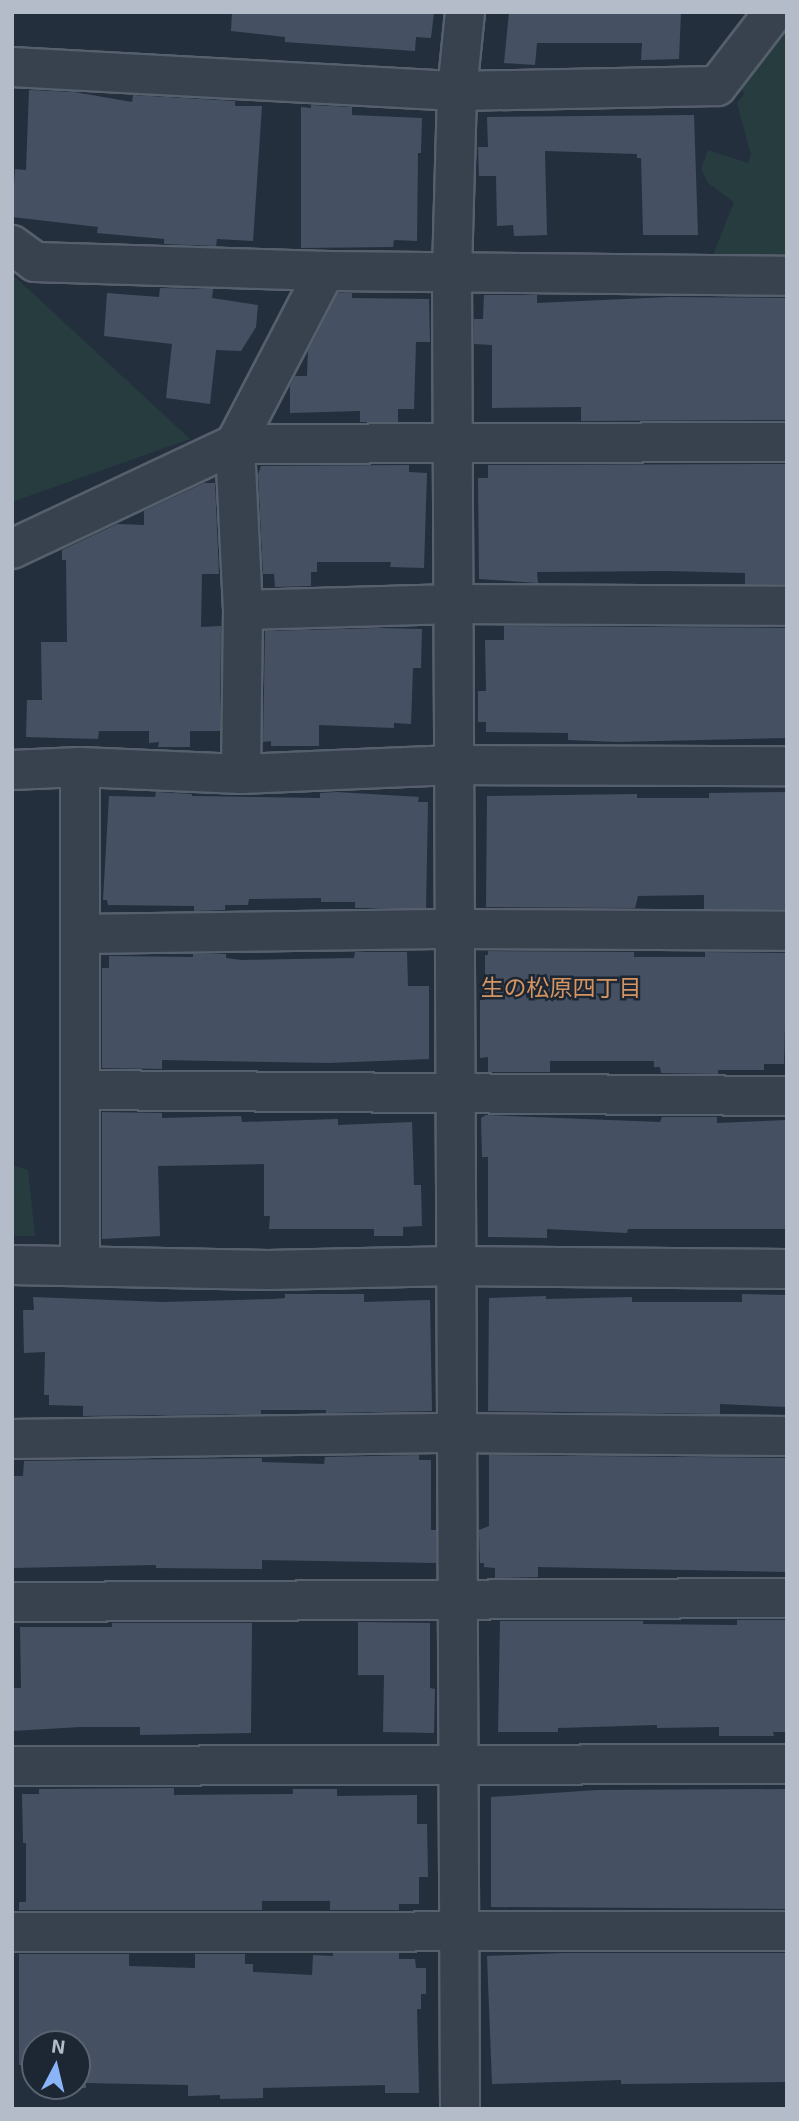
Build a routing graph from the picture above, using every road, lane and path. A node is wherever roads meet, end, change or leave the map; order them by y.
1 (465, 12) edge
2 (774, 12) edge
3 (12, 67) edge
4 (457, 91) junction
5 (12, 244) edge
6 (325, 271) junction
7 (452, 272) junction
8 (787, 276) edge
9 (453, 441) junction
10 (787, 442) edge
11 (235, 444) junction
12 (12, 550) edge
13 (453, 604) junction
14 (787, 606) edge
15 (243, 610) junction
16 (454, 765) junction
17 (787, 766) edge
18 (80, 767) junction
19 (12, 770) edge
20 (241, 774) junction
21 (455, 929) junction
22 (787, 931) edge
23 (81, 934) junction
24 (80, 1090) junction
25 (456, 1095) junction
26 (787, 1096) edge
27 (12, 1265) edge
28 (80, 1265) junction
29 (456, 1265) junction
30 (787, 1269) edge
31 (457, 1433) junction
32 (787, 1436) edge
33 (12, 1438) edge
34 (787, 1598) edge
35 (458, 1599) junction
36 (12, 1602) edge
37 (459, 1764) junction
38 (787, 1764) edge
39 (12, 1766) edge
40 (787, 1931) edge
41 (12, 1932) edge
42 (460, 1932) junction
43 (460, 2109) edge

1 - 4 street
2 - 4 street
3 - 4 street
4 - 7 street
5 - 6 street
6 - 7 street
6 - 11 street
7 - 8 street
7 - 9 street
9 - 10 street
9 - 11 street
9 - 13 street
11 - 12 street
11 - 15 street
13 - 14 street
13 - 15 street
13 - 16 street
15 - 20 street
16 - 17 street
16 - 20 street
16 - 21 street
18 - 19 street
18 - 20 street
18 - 23 street
21 - 22 street
21 - 23 street
21 - 25 street
23 - 24 street
24 - 25 street
24 - 28 street
25 - 26 street
25 - 29 street
27 - 28 street
28 - 29 street
29 - 30 street
29 - 31 street
31 - 32 street
31 - 33 street
31 - 35 street
34 - 35 street
35 - 36 street
35 - 37 street
37 - 38 street
37 - 39 street
37 - 42 street
40 - 42 street
41 - 42 street
42 - 43 street

